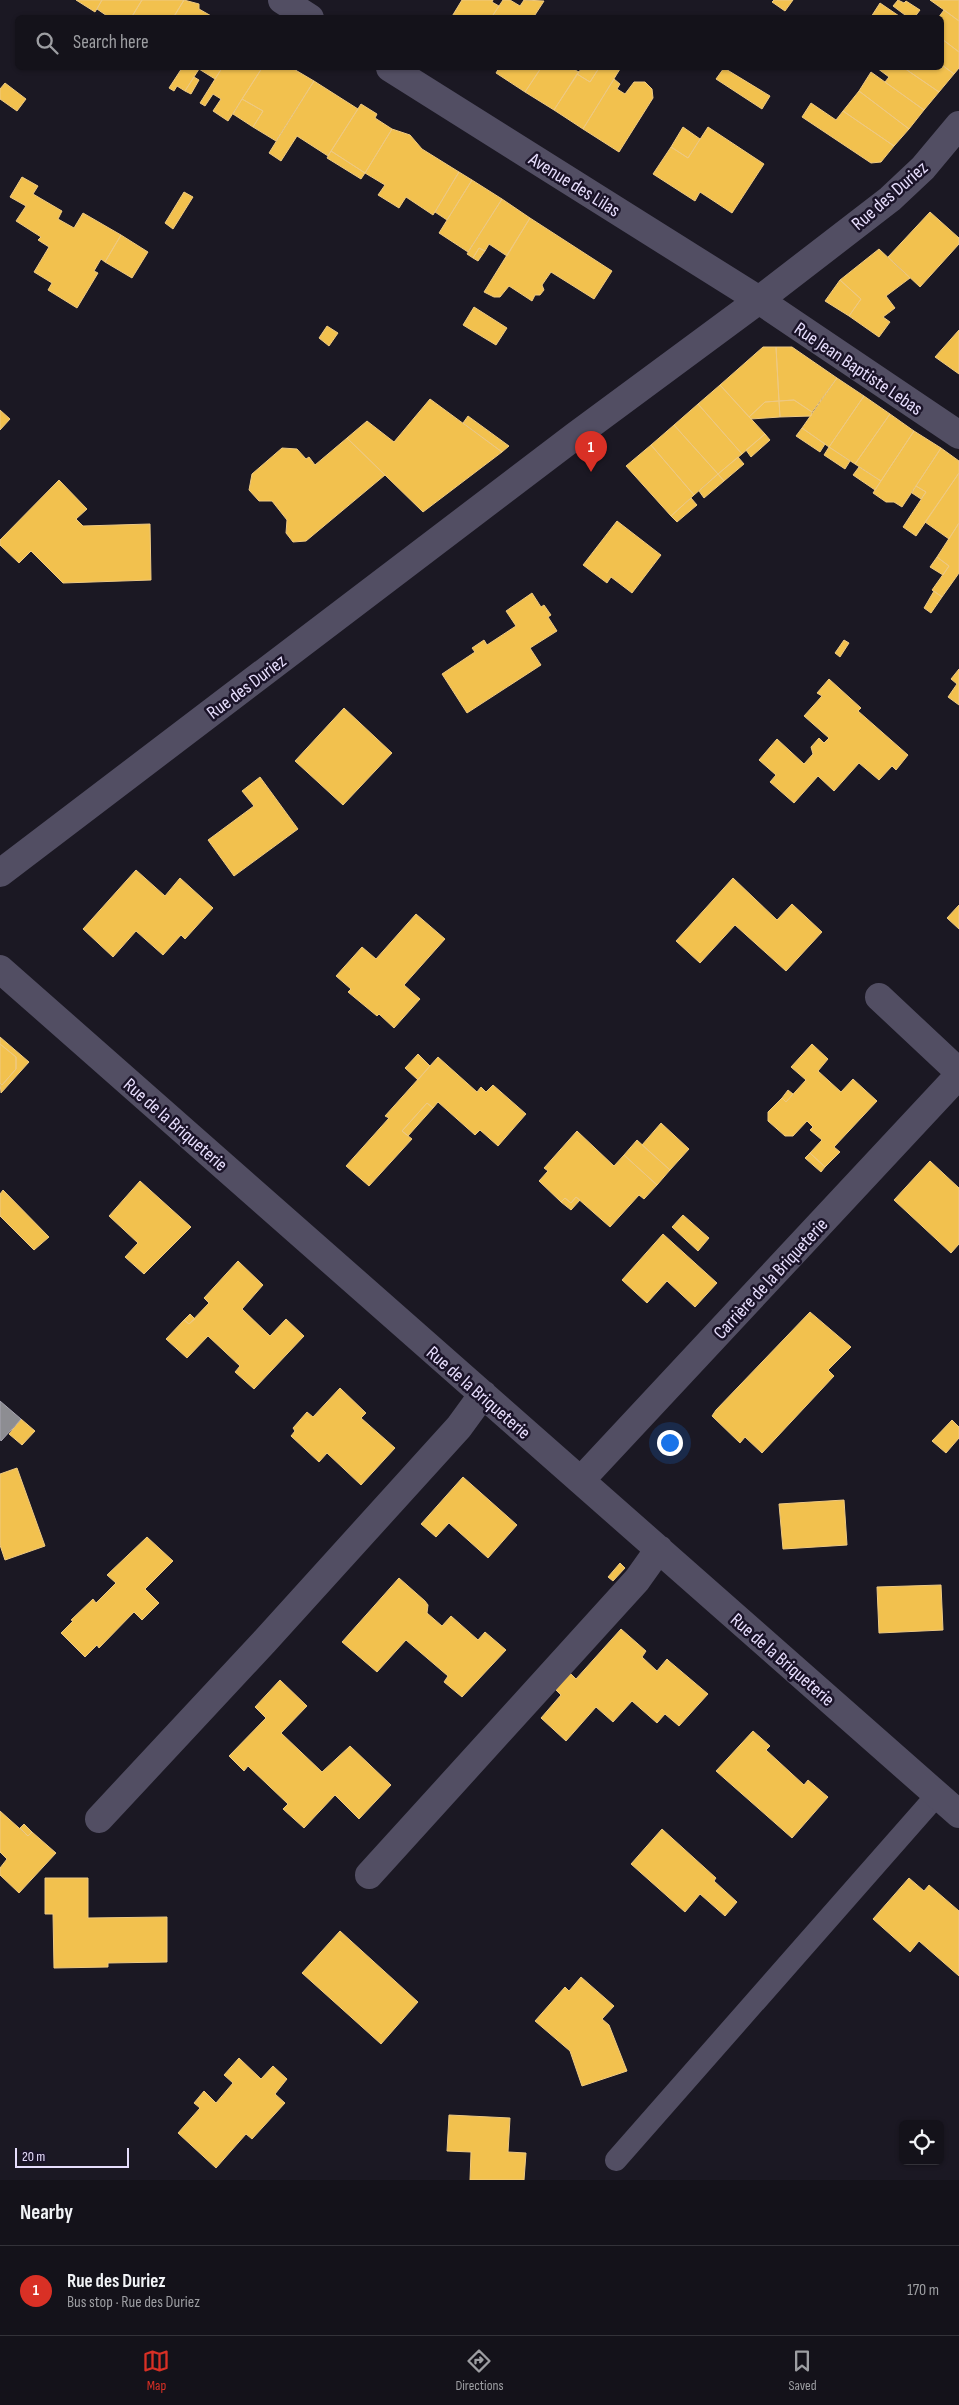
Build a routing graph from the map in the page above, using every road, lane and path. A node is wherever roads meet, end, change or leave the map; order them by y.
1 (282, 0) edge
2 (305, 15) edge
3 (393, 70) edge
4 (959, 125) edge
5 (759, 300) junction
6 (959, 435) edge
7 (0, 873) edge
8 (0, 969) edge
9 (879, 997) dead end
10 (959, 1073) edge
11 (483, 1394) junction
12 (581, 1480) junction
13 (659, 1549) junction
14 (937, 1795) junction
15 (959, 1814) edge
16 (99, 1819) dead end
17 (369, 1875) dead end
18 (616, 2160) dead end

1 - 2 street
3 - 5 street, Avenue des Lilas
4 - 5 street, Rue des Duriez
5 - 6 street, Rue Jean Baptiste Lebas
5 - 7 street, Rue des Duriez
8 - 11 street, Rue de la Briqueterie
9 - 10 street, Carrière de la Briqueterie
10 - 12 street, Carrière de la Briqueterie
11 - 12 street, Rue de la Briqueterie
11 - 16 street
12 - 13 street, Rue de la Briqueterie
13 - 14 street, Rue de la Briqueterie
13 - 17 street
14 - 15 street, Rue de la Briqueterie
14 - 18 lane

